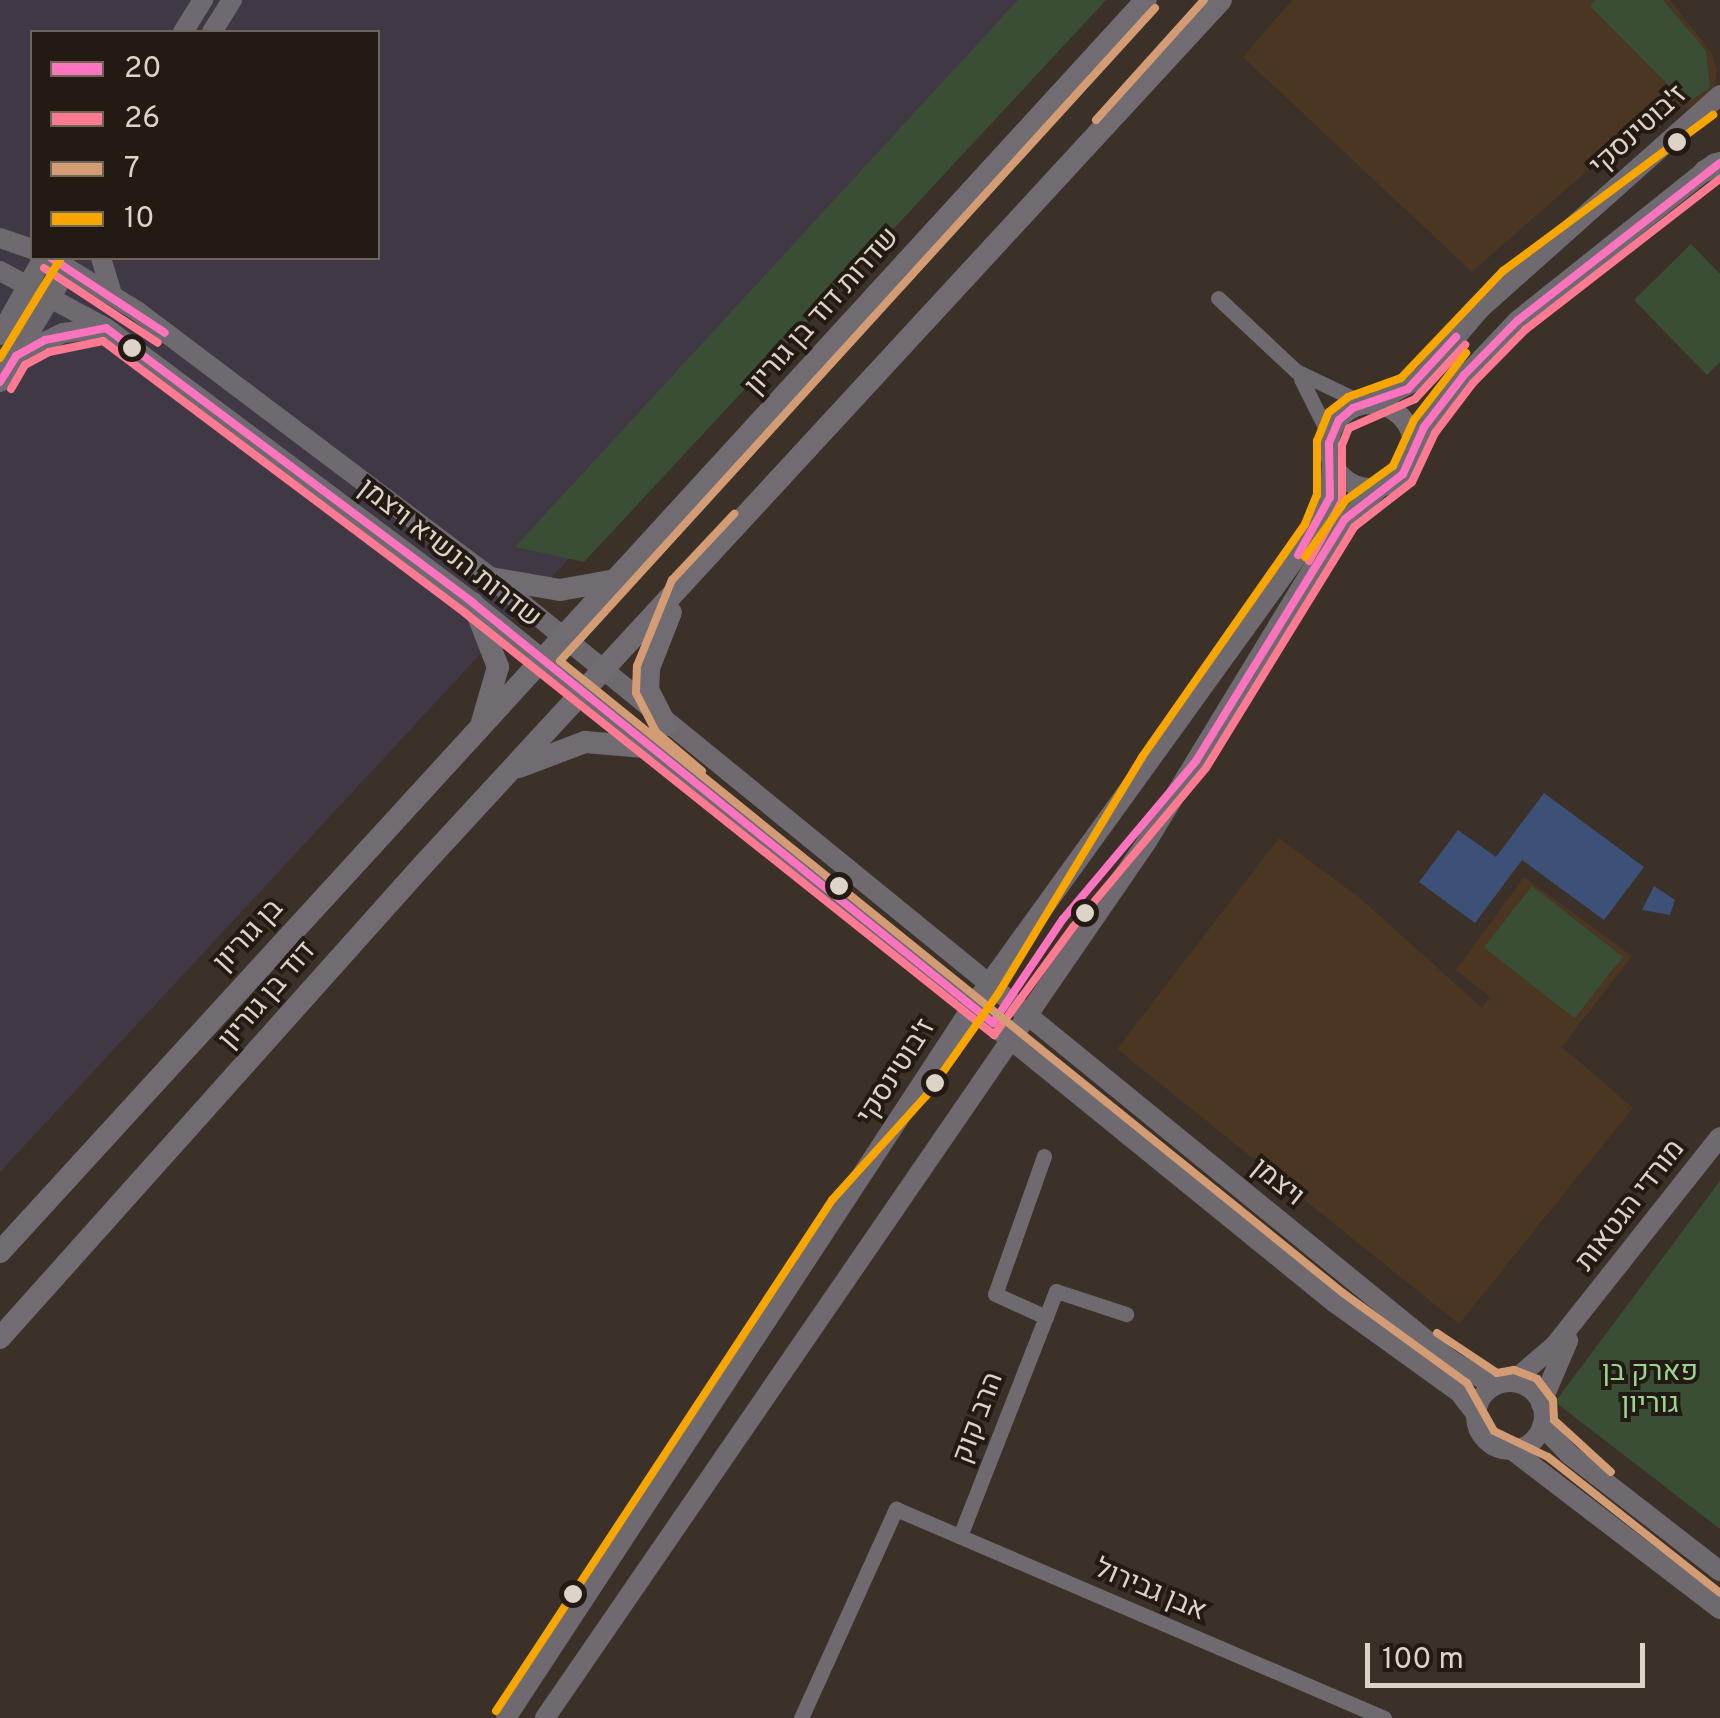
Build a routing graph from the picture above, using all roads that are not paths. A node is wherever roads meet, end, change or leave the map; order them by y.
1 (203, 0) edge
2 (232, 0) edge
3 (1146, 0) edge
4 (1222, 0) edge
5 (184, 30) edge
6 (213, 30) edge
7 (1720, 95) edge
8 (1715, 164) edge
9 (0, 238) edge
10 (30, 248) edge
11 (42, 260) edge
12 (102, 260) edge
13 (65, 261) edge
14 (0, 270) edge
15 (29, 282) junction
16 (52, 294) junction
17 (112, 294) junction
18 (1218, 298) dead end
19 (106, 328) junction
20 (0, 335) edge
21 (16, 356) junction
22 (1296, 372) junction
23 (0, 382) edge
24 (1369, 404) junction
25 (1330, 437) junction
26 (1413, 448) junction
27 (1332, 462) junction
28 (1379, 488) junction
29 (491, 578) junction
30 (622, 579) junction
31 (683, 588) junction
32 (473, 604) junction
33 (566, 637) junction
34 (542, 662) junction
35 (605, 671) junction
36 (583, 696) junction
37 (666, 725) junction
38 (478, 732) junction
39 (644, 746) junction
40 (512, 770) junction
41 (988, 985) junction
42 (972, 1007) junction
43 (1028, 1018) junction
44 (1014, 1040) junction
45 (1720, 1137) edge
46 (1044, 1156) dead end
47 (0, 1252) edge
48 (1586, 1308) junction
49 (1126, 1314) dead end
50 (1046, 1317) junction
51 (0, 1338) edge
52 (1503, 1384) junction
53 (1541, 1404) junction
54 (1476, 1414) junction
55 (1542, 1426) junction
56 (1512, 1450) junction
57 (960, 1536) junction
58 (1720, 1571) edge
59 (1720, 1609) edge
60 (1340, 1700) junction
61 (506, 1718) edge
62 (545, 1718) edge
63 (800, 1718) edge
64 (1333, 1718) edge
65 (1384, 1718) edge

1 - 5 street
2 - 6 street
3 - 30 main road, שדרות דוד בן גוריון
4 - 31 main road
7 - 24 street, ז'בוטינסקי
8 - 26 street
9 - 10 street
11 - 15 street
12 - 17 street
13 - 16 street
13 - 17 street, שדרות הנשיא ויצמן
14 - 15 street, שדרות הנשיא ויצמן
15 - 16 street, שדרות הנשיא ויצמן
15 - 20 street
16 - 19 street, שדרות הנשיא ויצמן
16 - 21 street
17 - 29 street, שדרות הנשיא ויצמן
18 - 22 street
19 - 21 street
19 - 32 street, שדרות הנשיא ויצמן
21 - 23 street
22 - 24 street
22 - 25 street
24 - 25 street
24 - 26 street
25 - 27 street
26 - 28 street
27 - 28 street
27 - 41 street, ז'בוטינסקי
28 - 43 street
29 - 30 main road
29 - 33 street, שדרות הנשיא ויצמן
30 - 33 main road, שדרות דוד בן גוריון
31 - 35 main road
31 - 37 main road
32 - 34 street, שדרות הנשיא ויצמן
32 - 38 main road
33 - 34 main road, שדרות דוד בן גוריון
33 - 35 street, שדרות הנשיא ויצמן
34 - 36 street, שדרות הנשיא ויצמן
34 - 38 main road, בן גוריון
35 - 36 main road
35 - 37 street, שדרות הנשיא ויצמן
36 - 39 street, שדרות הנשיא ויצמן
36 - 40 main road, דוד בן גוריון
37 - 41 street, שדרות הנשיא ויצמן
38 - 47 main road, בן גוריון
39 - 40 main road
39 - 42 street, שדרות הנשיא ויצמן
40 - 51 main road, דוד בן גוריון
41 - 42 street, ז'בוטינסקי
41 - 43 street, שדרות הנשיא ויצמן
42 - 44 street, שדרות הנשיא ויצמן
42 - 61 street, ז'בוטינסקי
43 - 44 street
43 - 52 street, ויצמן
44 - 54 street, שדרות הנשיא ויצמן
44 - 62 street
45 - 48 street, מורדי הגטאות
46 - 50 street
48 - 52 street, מורדי הגטאות
48 - 53 street, מורדי הגטאות
49 - 50 street
50 - 57 street, הרב קוק
52 - 53 street
52 - 54 street
53 - 55 street
54 - 56 street
55 - 56 street
55 - 58 street
56 - 59 street
57 - 60 street, אבן גבירול
57 - 63 street, אבן גבירול
60 - 64 street
60 - 65 street, אבן גבירול

